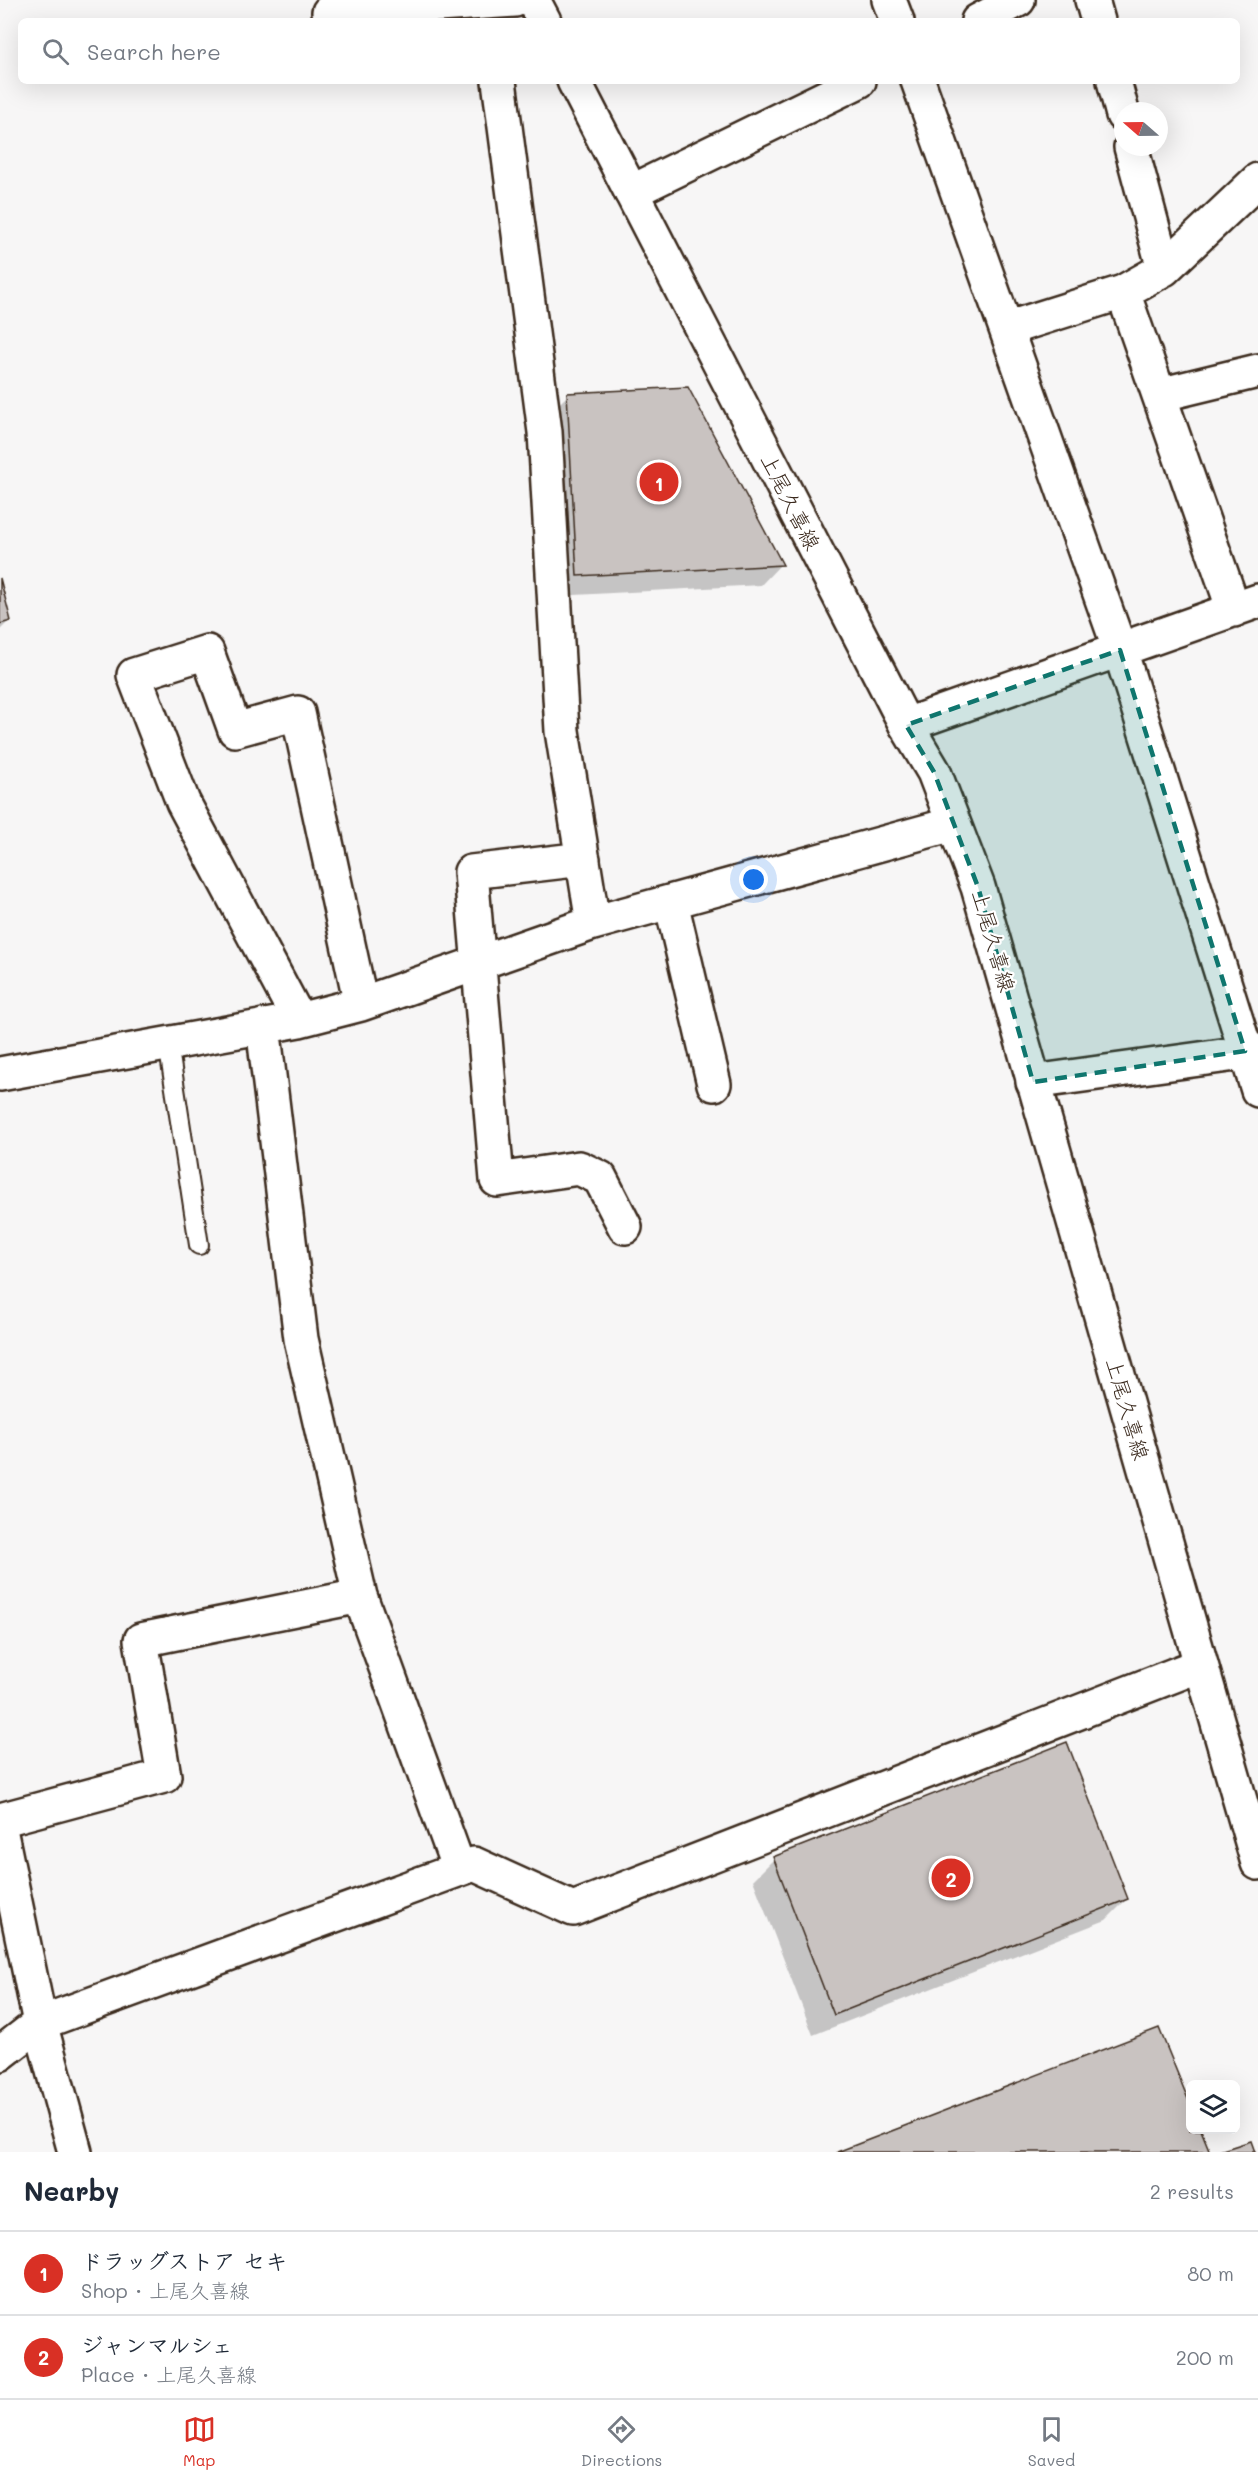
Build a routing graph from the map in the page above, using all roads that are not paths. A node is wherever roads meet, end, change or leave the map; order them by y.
1 (533, 0) edge
2 (890, 0) edge
3 (1018, 0) edge
4 (1092, 0) edge
5 (498, 8) edge
6 (329, 12) dead end
7 (542, 18) edge
8 (896, 18) edge
9 (984, 18) edge
10 (1097, 18) edge
11 (499, 84) edge
12 (576, 84) edge
13 (853, 84) edge
14 (919, 84) edge
15 (1115, 84) edge
16 (1120, 102) edge
17 (1133, 156) edge
18 (1256, 188) edge
19 (631, 192) junction
20 (1164, 269) junction
21 (1123, 292) junction
22 (1006, 329) junction
23 (1258, 371) edge
24 (1159, 395) junction
25 (1246, 605) edge
26 (1120, 650) junction
27 (906, 725) junction
28 (953, 824) junction
29 (583, 859) junction
30 (671, 902) junction
31 (593, 923) junction
32 (479, 963) junction
33 (361, 1004) junction
34 (299, 1020) junction
35 (263, 1026) junction
36 (168, 1043) junction
37 (1252, 1051) edge
38 (0, 1074) edge
39 (1033, 1082) junction
40 (714, 1084) dead end
41 (1258, 1090) edge
42 (625, 1227) dead end
43 (199, 1245) dead end
44 (360, 1596) junction
45 (1200, 1665) junction
46 (0, 1820) edge
47 (0, 1829) edge
48 (1258, 1863) edge
49 (459, 1869) junction
50 (38, 2013) junction
51 (0, 2028) edge
52 (0, 2055) edge
53 (75, 2152) edge

1 - 7 street
2 - 8 street
3 - 9 street
4 - 10 street
5 - 6 street
11 - 29 street
12 - 19 street, 上尾久喜線
13 - 19 street
14 - 22 street
15 - 16 street
17 - 20 street
18 - 20 street
19 - 27 street, 上尾久喜線
20 - 21 street
21 - 22 street
21 - 24 street
22 - 26 street
23 - 24 street
24 - 25 street
25 - 26 street
26 - 27 street
26 - 37 street
27 - 28 street, 上尾久喜線
28 - 30 street
28 - 39 street, 上尾久喜線
29 - 31 street
29 - 32 street
30 - 31 street
30 - 40 street
31 - 32 street
32 - 33 street
32 - 42 street
33 - 34 street
33 - 34 street
34 - 35 street
35 - 36 street
35 - 44 street
36 - 38 street
36 - 43 lane
37 - 39 street
37 - 41 street
39 - 45 street, 上尾久喜線
44 - 46 street
44 - 49 street
45 - 48 street, 上尾久喜線
45 - 49 street
47 - 50 street
49 - 50 street
50 - 51 street
50 - 52 street
50 - 53 street

